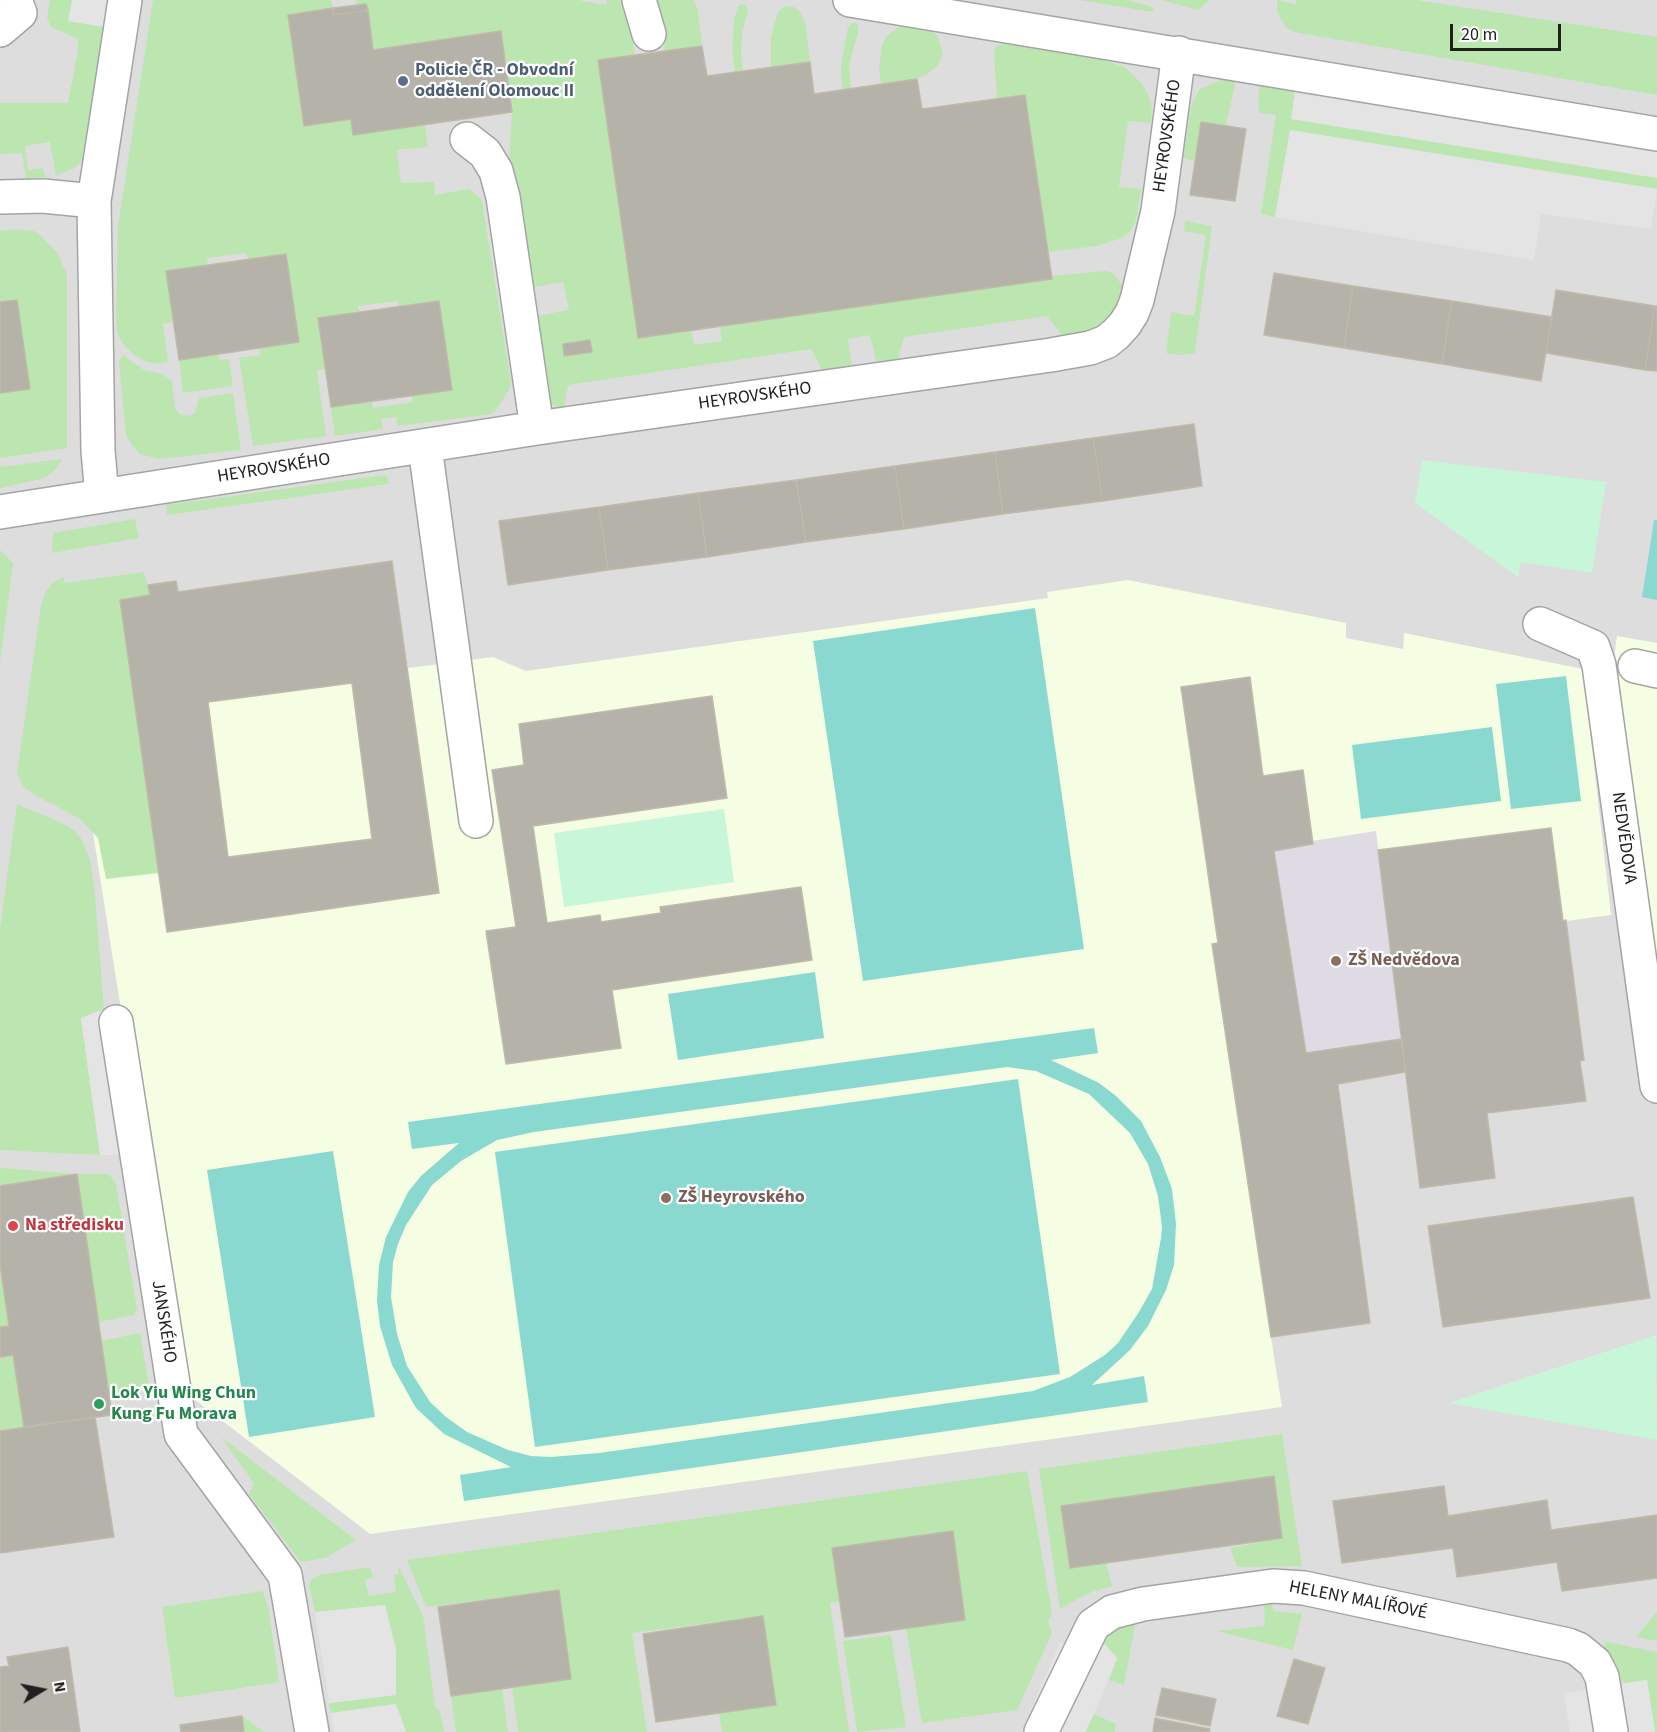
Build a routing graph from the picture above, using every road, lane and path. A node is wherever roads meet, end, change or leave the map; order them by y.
1 (15, 0) edge
2 (125, 0) edge
3 (639, 0) edge
4 (850, 0) edge
5 (0, 30) edge
6 (648, 34) dead end
7 (1179, 53) junction
8 (1657, 134) edge
9 (467, 140) dead end
10 (0, 197) edge
11 (94, 201) junction
12 (537, 428) junction
13 (425, 447) junction
14 (102, 496) junction
15 (0, 512) edge
16 (1540, 624) dead end
17 (476, 821) dead end
18 (116, 1022) dead end
19 (1657, 1086) edge
20 (312, 1732) edge
21 (1041, 1732) edge
22 (1611, 1732) edge

1 - 5 street
2 - 11 street
3 - 6 street
4 - 7 street, HEYROVSKÉHO
7 - 8 street, HEYROVSKÉHO
7 - 12 street, HEYROVSKÉHO
9 - 12 street
10 - 11 street
11 - 14 street
12 - 13 street, HEYROVSKÉHO
13 - 14 street, HEYROVSKÉHO
13 - 17 street
14 - 15 street, HEYROVSKÉHO
16 - 19 street, NEDVĚDOVA
18 - 20 street, JANSKÉHO
21 - 22 street, HELENY MALÍŘOVÉ

